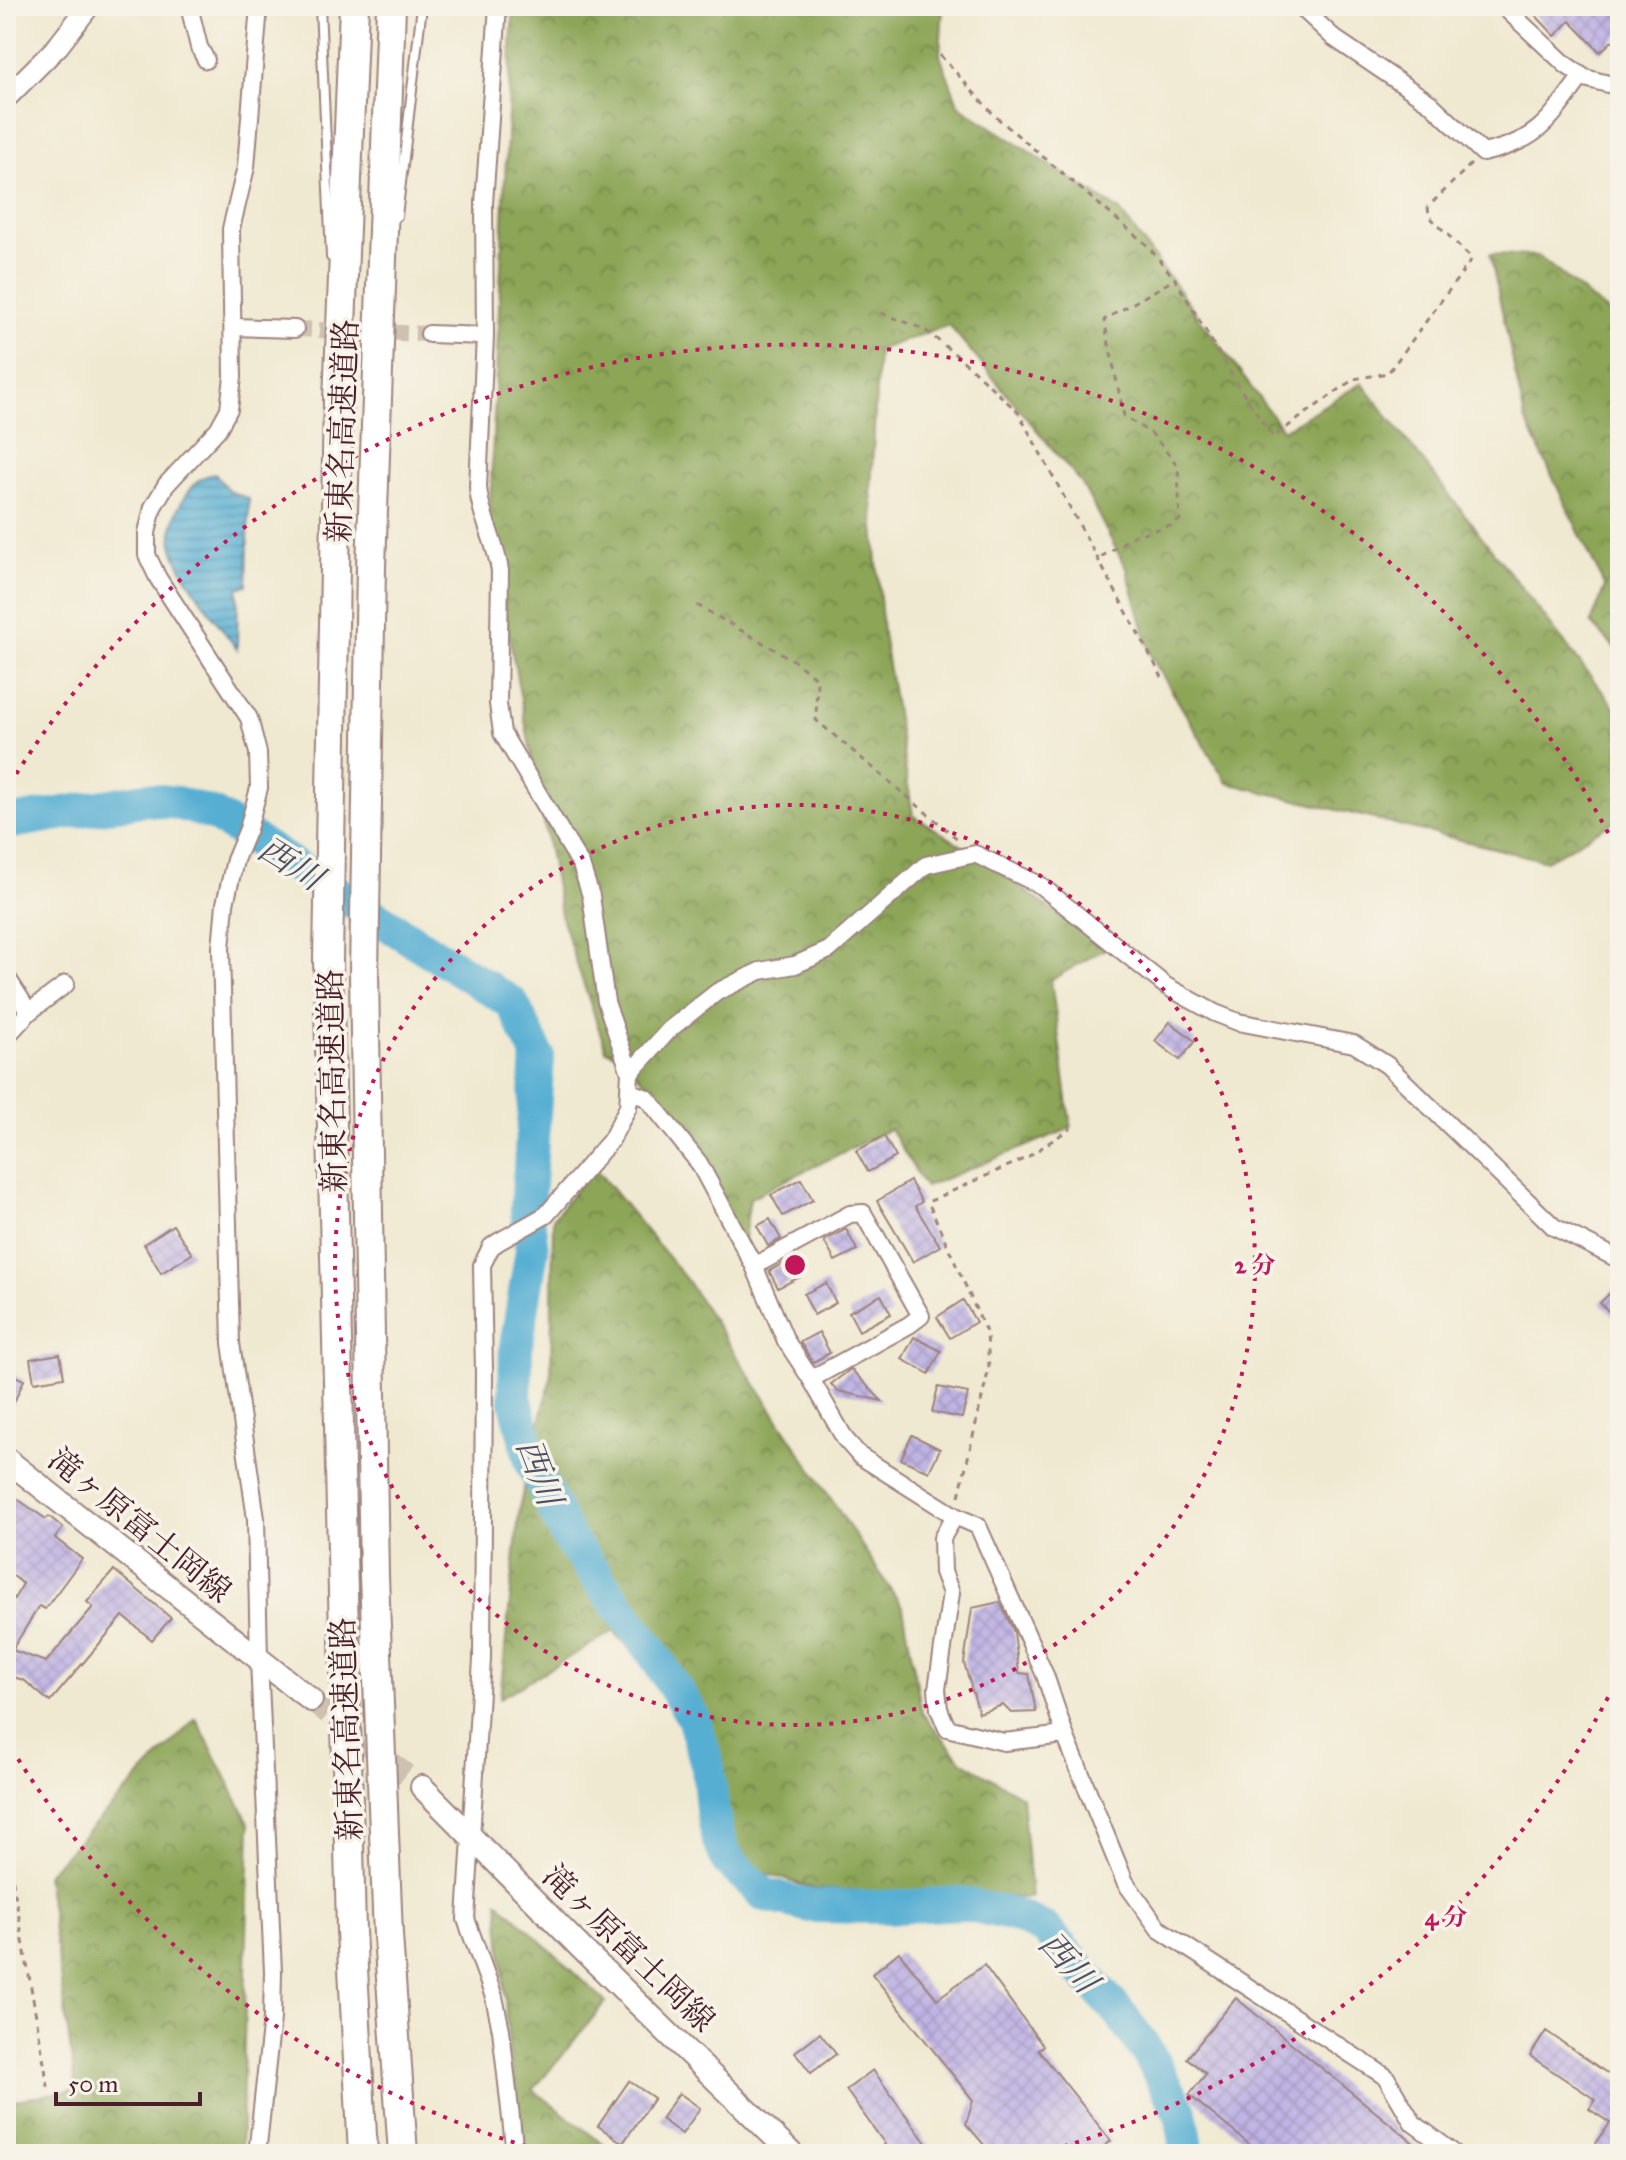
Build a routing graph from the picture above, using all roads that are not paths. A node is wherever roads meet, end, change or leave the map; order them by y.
1 (89, 6) edge
2 (189, 6) edge
3 (259, 6) edge
4 (320, 6) edge
5 (354, 6) edge
6 (391, 6) edge
7 (422, 6) edge
8 (498, 6) edge
9 (1300, 6) edge
10 (1503, 6) edge
11 (206, 60) dead end
12 (1585, 78) junction
13 (1620, 87) edge
14 (6, 98) edge
15 (395, 232) dead end
16 (393, 247) dead end
17 (332, 275) dead end
18 (333, 291) dead end
19 (233, 327) junction
20 (295, 329) tunnel mouth
21 (429, 334) tunnel mouth
22 (485, 336) junction
23 (379, 357) junction
24 (338, 401) junction
25 (6, 976) edge
26 (66, 984) dead end
27 (29, 1012) junction
28 (6, 1037) edge
29 (630, 1073) junction
30 (630, 1092) junction
31 (1620, 1260) edge
32 (754, 1266) junction
33 (811, 1379) junction
34 (6, 1459) edge
35 (955, 1516) junction
36 (259, 1660) junction
37 (311, 1700) tunnel mouth
38 (1065, 1735) junction
39 (422, 1787) tunnel mouth
40 (472, 1837) junction
41 (257, 2154) edge
42 (363, 2154) edge
43 (403, 2154) edge
44 (515, 2154) edge
45 (792, 2154) edge
46 (1455, 2154) edge

1 - 14 street
2 - 11 street
3 - 19 street
4 - 17 lane
5 - 24 highway, 新東名高速道路
6 - 23 highway, 新東名高速道路
7 - 15 lane
8 - 22 street
9 - 12 street
10 - 12 street
12 - 13 street
16 - 23 lane
18 - 24 lane
19 - 20 street
19 - 36 street
21 - 22 street
22 - 29 street
23 - 43 highway, 新東名高速道路
24 - 42 highway, 新東名高速道路
25 - 27 street
26 - 27 street
27 - 28 street
29 - 30 street
29 - 31 street
30 - 32 street
30 - 40 street
32 - 33 street
32 - 33 street
33 - 35 street
34 - 36 main road, 滝ヶ原富士岡線
35 - 38 street
35 - 38 street
36 - 37 main road, 滝ヶ原富士岡線
36 - 41 street
38 - 46 street
39 - 40 main road, 滝ヶ原富士岡線
40 - 44 street
40 - 45 main road, 滝ヶ原富士岡線

